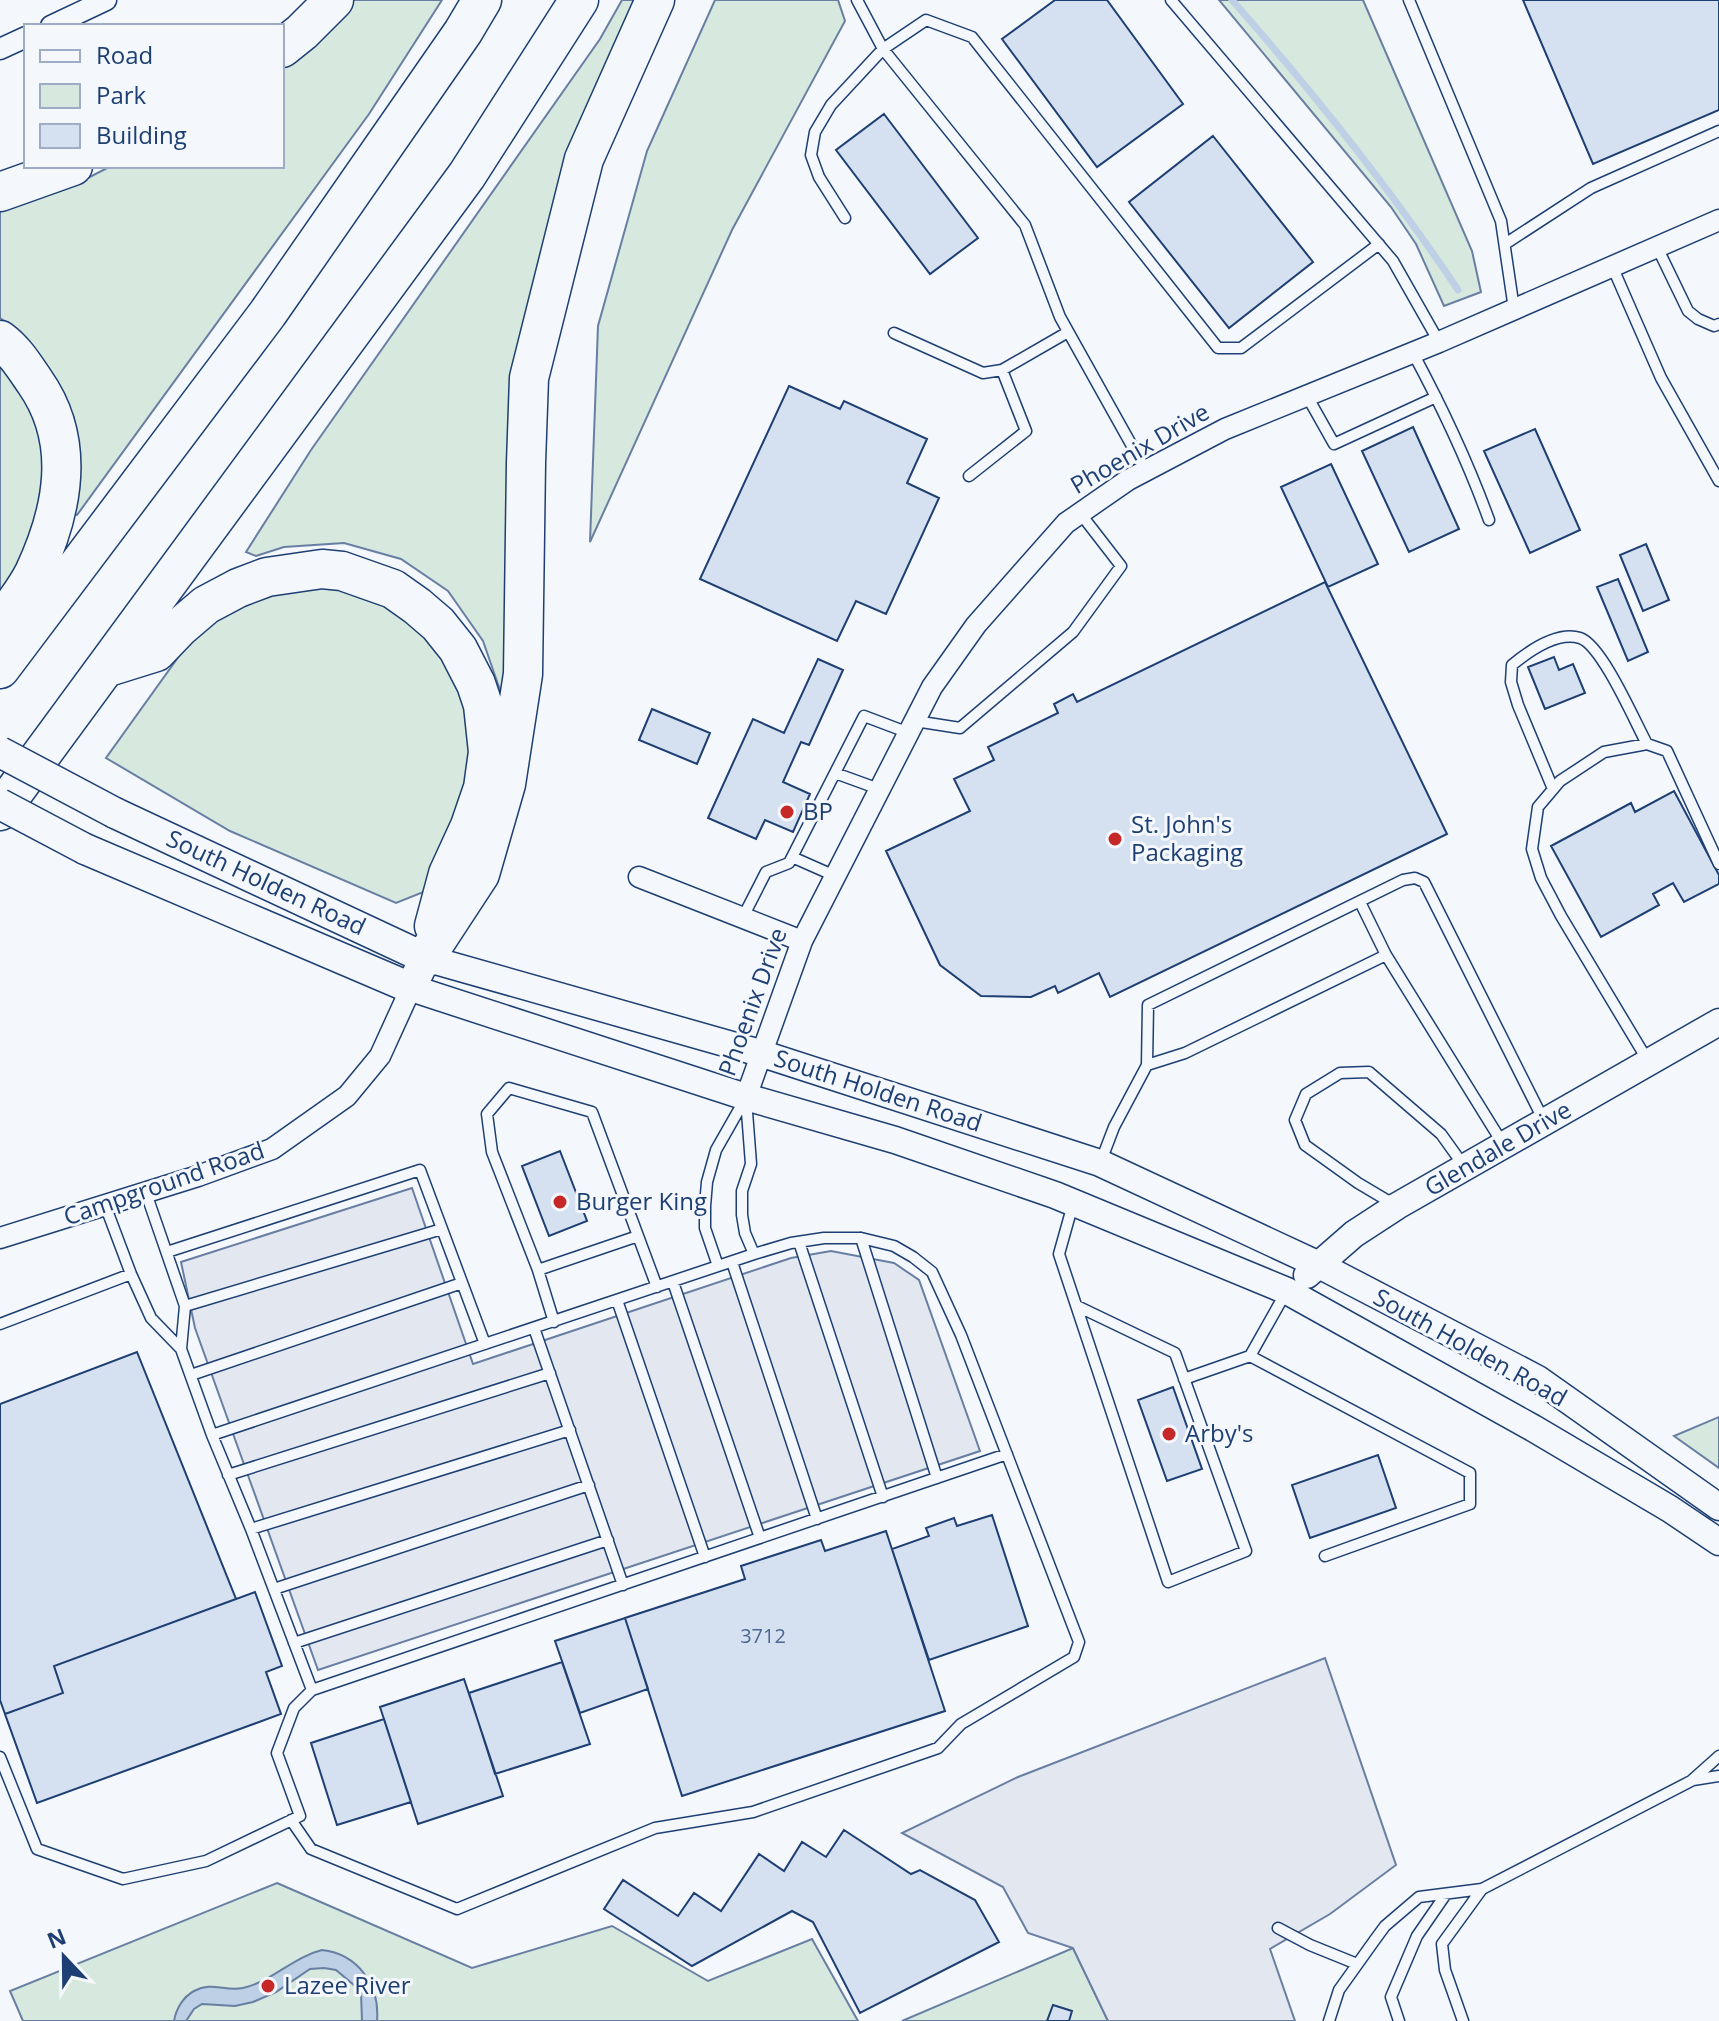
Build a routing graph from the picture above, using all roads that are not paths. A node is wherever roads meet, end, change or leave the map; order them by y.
1 (106, 0) edge
2 (334, 0) edge
3 (482, 0) edge
4 (579, 0) edge
5 (655, 0) edge
6 (857, 0) edge
7 (1171, 0) edge
8 (1409, 0) edge
9 (55, 24) edge
10 (24, 38) edge
11 (284, 46) edge
12 (0, 49) edge
13 (883, 49) junction
14 (1719, 131) edge
15 (67, 168) edge
16 (0, 192) edge
17 (845, 218) dead end
18 (1719, 220) edge
19 (1379, 244) junction
20 (1505, 244) junction
21 (1657, 247) junction
22 (1612, 266) junction
23 (1514, 309) junction
24 (1719, 324) edge
25 (1068, 332) junction
26 (894, 333) dead end
27 (0, 340) edge
28 (1439, 342) junction
29 (1413, 353) junction
30 (1002, 370) junction
31 (1307, 396) junction
32 (1436, 397) junction
33 (1146, 471) junction
34 (969, 476) dead end
35 (1719, 481) edge
36 (1080, 513) junction
37 (1489, 520) dead end
38 (0, 624) edge
39 (108, 667) junction
40 (0, 669) edge
41 (912, 727) junction
42 (1647, 744) junction
43 (0, 752) edge
44 (835, 773) junction
45 (879, 789) junction
46 (1553, 789) junction
47 (0, 804) edge
48 (0, 811) edge
49 (792, 857) junction
50 (1719, 864) edge
51 (835, 876) junction
52 (639, 877) dead end
53 (1360, 902) junction
54 (743, 917) junction
55 (802, 941) junction
56 (1386, 955) junction
57 (418, 973) junction
58 (1719, 1022) edge
59 (760, 1053) junction
60 (1649, 1062) junction
61 (1147, 1065) junction
62 (746, 1097) junction
63 (1544, 1122) junction
64 (1503, 1145) junction
65 (1100, 1163) junction
66 (1465, 1168) junction
67 (146, 1193) junction
68 (1073, 1203) junction
69 (105, 1205) junction
70 (1397, 1206) junction
71 (442, 1229) junction
72 (638, 1236) junction
73 (0, 1238) edge
74 (861, 1238) junction
75 (799, 1242) junction
76 (167, 1252) junction
77 (754, 1254) junction
78 (732, 1262) junction
79 (1319, 1265) junction
80 (718, 1266) junction
81 (538, 1270) junction
82 (131, 1274) junction
83 (673, 1282) junction
84 (462, 1283) junction
85 (657, 1287) junction
86 (1287, 1291) junction
87 (617, 1300) junction
88 (185, 1306) junction
89 (1077, 1306) junction
90 (554, 1322) junction
91 (0, 1324) edge
92 (534, 1328) junction
93 (485, 1344) junction
94 (181, 1349) junction
95 (1250, 1356) junction
96 (550, 1373) junction
97 (191, 1375) junction
98 (1184, 1379) junction
99 (570, 1430) junction
100 (212, 1435) junction
101 (1007, 1454) junction
102 (228, 1475) junction
103 (937, 1478) junction
104 (589, 1485) junction
105 (883, 1497) junction
106 (1719, 1507) edge
107 (817, 1519) junction
108 (251, 1529) junction
109 (760, 1538) junction
110 (608, 1540) junction
111 (1719, 1542) edge
112 (1325, 1556) dead end
113 (705, 1557) junction
114 (623, 1585) junction
115 (274, 1589) junction
116 (294, 1643) junction
117 (312, 1690) junction
118 (1719, 1756) edge
119 (0, 1757) edge
120 (1719, 1776) edge
121 (1691, 1781) junction
122 (291, 1820) junction
123 (1482, 1889) junction
124 (1446, 1894) junction
125 (1278, 1928) dead end
126 (1357, 1964) junction
127 (1329, 2021) edge
128 (1399, 2021) edge
129 (1463, 2021) edge

1 - 9 street
2 - 11 highway
3 - 40 highway
4 - 39 highway
5 - 57 highway
6 - 13 lane
7 - 19 lane
8 - 20 lane
10 - 12 street
13 - 17 lane
13 - 19 lane
13 - 25 lane
14 - 20 lane
15 - 16 highway
18 - 21 street, Phoenix Drive
19 - 28 lane
20 - 23 lane
21 - 22 street, Phoenix Drive
21 - 24 lane
22 - 23 street, Phoenix Drive
22 - 35 lane
23 - 28 street, Phoenix Drive
25 - 30 lane
25 - 33 lane
26 - 30 lane
27 - 38 highway
28 - 29 street, Phoenix Drive
29 - 31 street, Phoenix Drive
29 - 32 lane
30 - 34 lane
31 - 32 lane
31 - 33 street, Phoenix Drive
32 - 37 lane
33 - 36 street, Phoenix Drive
36 - 41 street, Phoenix Drive
36 - 41 lane
39 - 48 highway
39 - 57 highway
41 - 44 lane
41 - 45 street, Phoenix Drive
42 - 46 lane
42 - 46 lane
42 - 50 lane
43 - 57 main road, South Holden Road, bridge
44 - 45 lane
44 - 49 lane
45 - 51 street, Phoenix Drive
46 - 60 lane
47 - 57 main road, South Holden Road, bridge
49 - 51 lane
49 - 54 lane
51 - 55 street, Phoenix Drive
52 - 54 street
53 - 56 lane
53 - 61 lane
53 - 63 lane
54 - 55 street
55 - 59 street, Phoenix Drive
56 - 61 lane
56 - 64 lane
57 - 59 street, South Holden Road
57 - 62 street, South Holden Road
57 - 67 street, Campground Road
58 - 60 street, Glendale Drive
59 - 62 street, Phoenix Drive
59 - 65 street, South Holden Road
60 - 63 street, Glendale Drive
61 - 65 lane
62 - 68 street, South Holden Road
62 - 77 lane
62 - 80 lane
63 - 64 street, Glendale Drive
64 - 66 street, Glendale Drive
65 - 79 street, South Holden Road
66 - 70 street, Glendale Drive
66 - 70 lane
67 - 69 street, Campground Road
67 - 76 lane
68 - 86 street, South Holden Road
68 - 89 lane
69 - 73 street, Campground Road
69 - 82 lane
70 - 79 street, Glendale Drive
71 - 76 lane
71 - 84 lane
71 - 88 lane
72 - 81 lane
72 - 81 lane
72 - 85 lane
74 - 75 lane
74 - 101 lane
74 - 103 lane
75 - 77 lane
75 - 105 lane
76 - 88 lane
77 - 78 lane
78 - 80 lane
78 - 107 lane
79 - 86 street, Glendale Drive
79 - 106 street, South Holden Road
80 - 83 lane
81 - 90 lane
82 - 91 lane
82 - 94 lane
83 - 85 lane
83 - 109 lane
84 - 93 lane
84 - 97 lane
85 - 87 lane
86 - 95 lane
86 - 111 street, South Holden Road
87 - 90 lane
87 - 113 lane
88 - 94 lane
89 - 98 lane
89 - 98 lane
90 - 92 lane
92 - 93 lane
92 - 96 lane
93 - 100 lane
94 - 97 lane
95 - 98 lane
95 - 112 lane
96 - 99 lane
96 - 102 lane
97 - 100 lane
99 - 104 lane
99 - 108 lane
100 - 102 lane
101 - 103 lane
101 - 122 lane
102 - 108 lane
103 - 105 lane
104 - 110 lane
104 - 115 lane
105 - 107 lane
107 - 109 lane
108 - 115 lane
109 - 113 lane
110 - 114 lane
110 - 116 lane
113 - 114 lane
114 - 117 lane
115 - 116 lane
116 - 117 lane
117 - 122 lane
118 - 121 lane
119 - 122 lane
120 - 121 lane
121 - 123 lane
123 - 124 lane
123 - 129 lane
124 - 126 lane
124 - 128 lane
125 - 126 lane
126 - 127 lane

